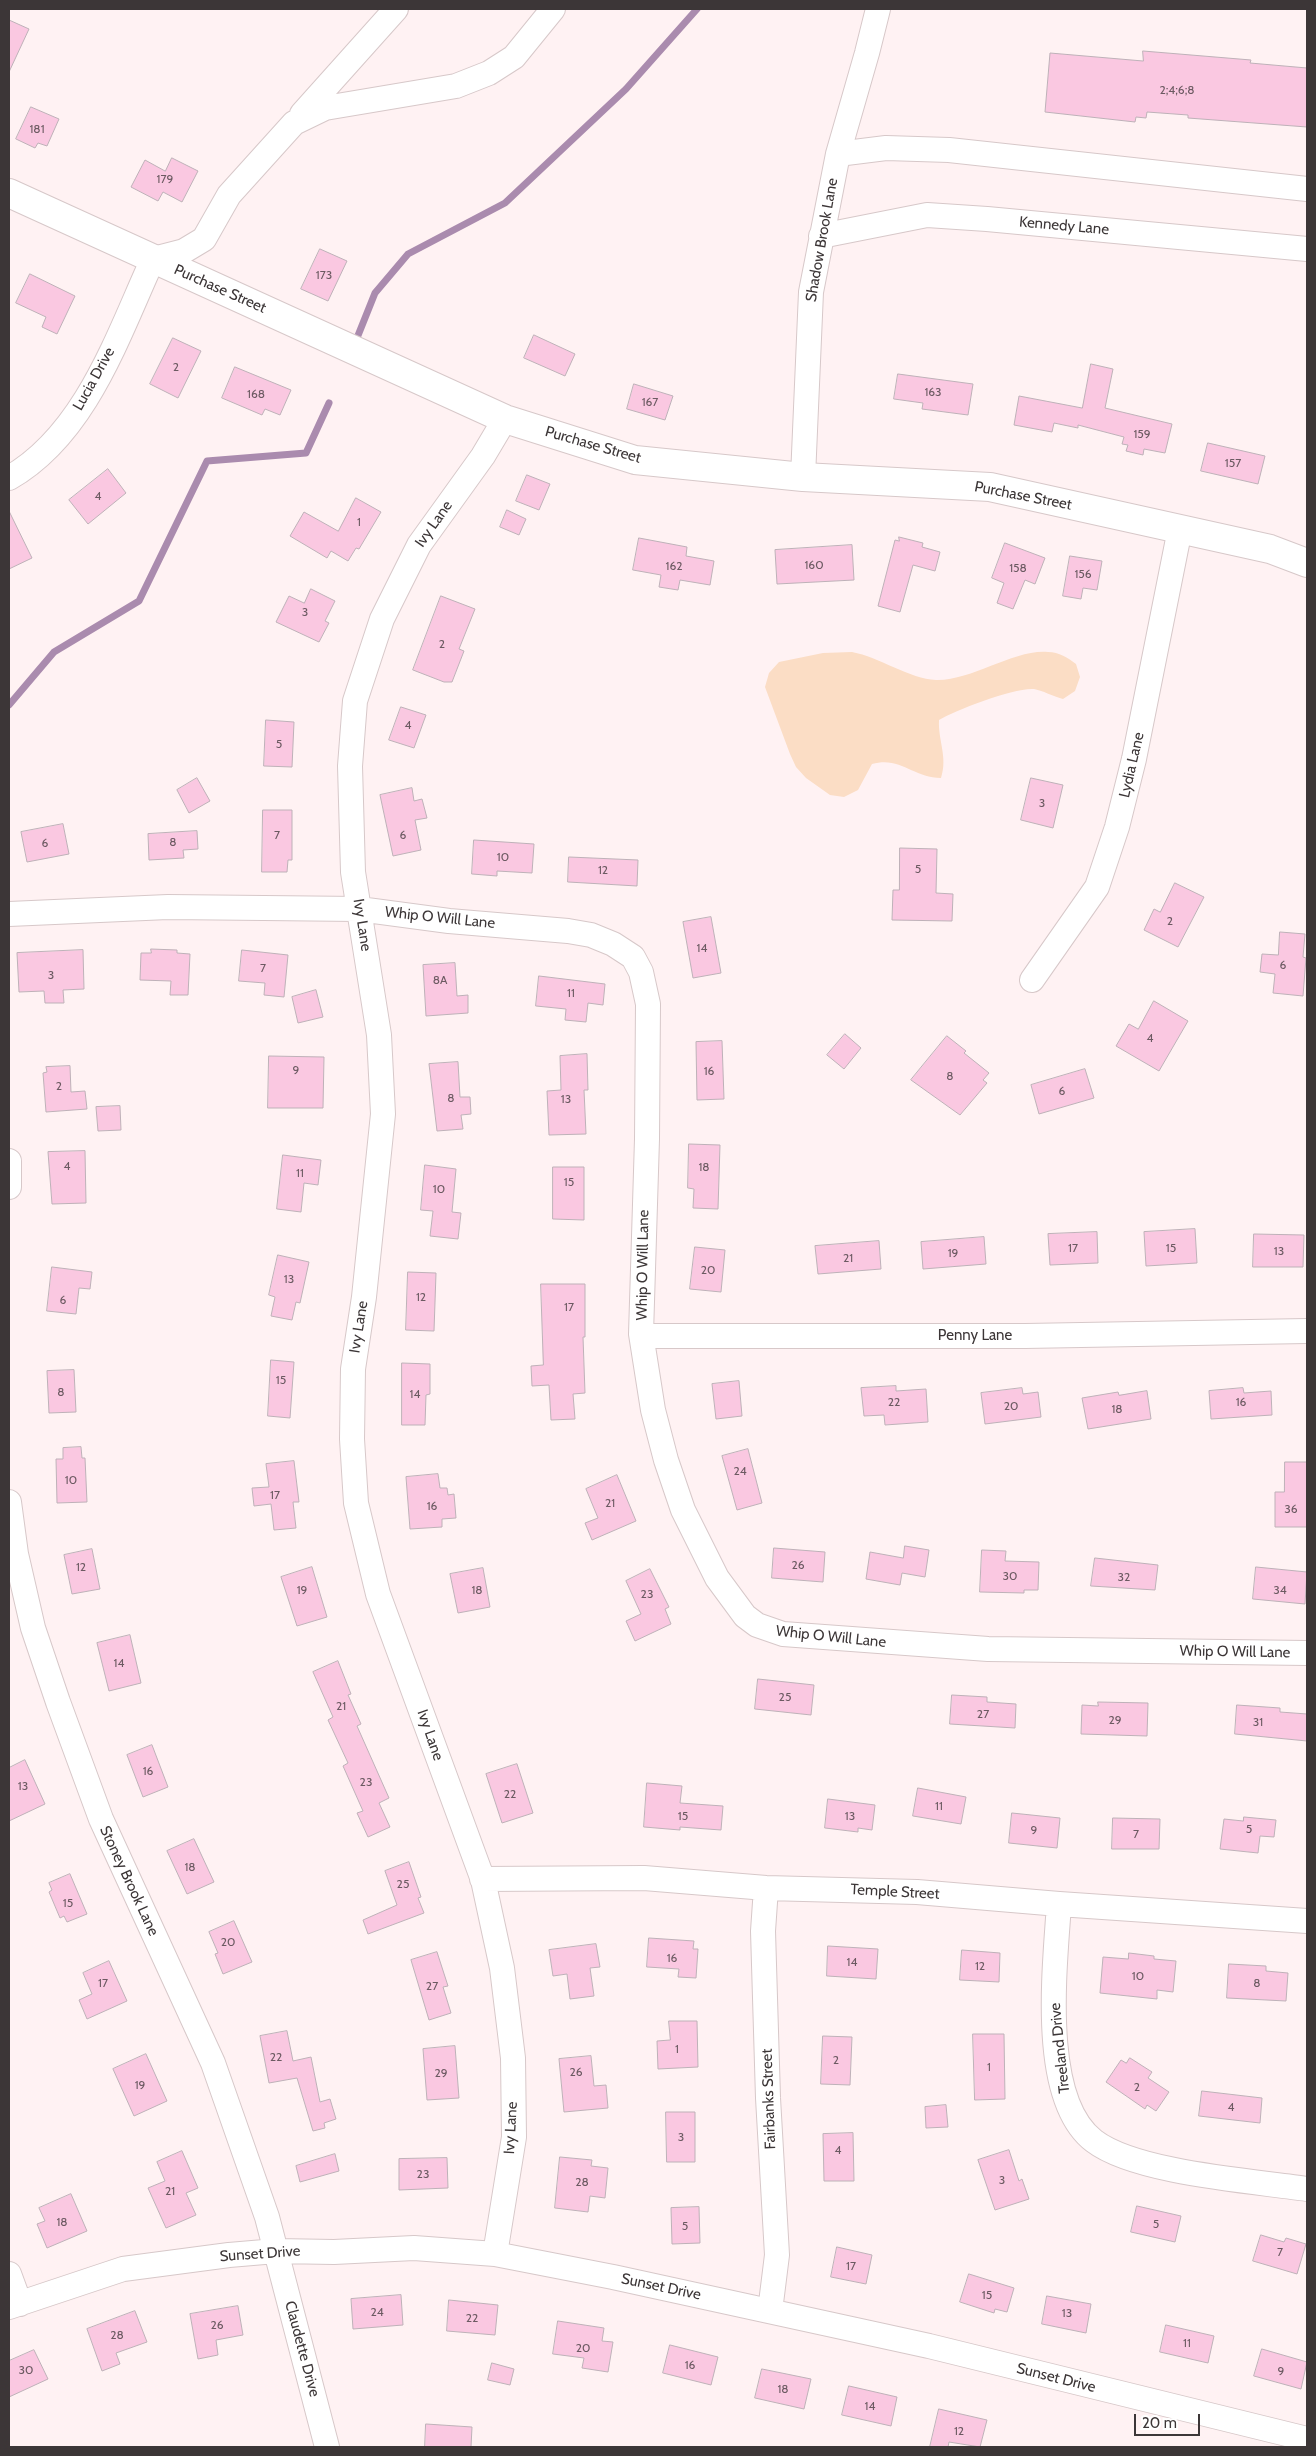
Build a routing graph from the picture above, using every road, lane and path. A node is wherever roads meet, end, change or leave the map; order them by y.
1 (396, 9) edge
2 (553, 9) edge
3 (878, 9) edge
4 (294, 123) junction
5 (838, 154) junction
6 (1307, 189) edge
7 (9, 193) edge
8 (821, 236) junction
9 (1307, 249) edge
10 (154, 259) junction
11 (505, 419) junction
12 (803, 476) junction
13 (9, 478) edge
14 (1180, 529) junction
15 (1307, 562) edge
16 (359, 909) junction
17 (9, 914) edge
18 (1032, 980) dead end
19 (9, 1161) edge
20 (9, 1181) edge
21 (9, 1187) edge
22 (1307, 1331) edge
23 (642, 1336) junction
24 (9, 1502) edge
25 (1307, 1653) edge
26 (482, 1879) junction
27 (766, 1888) junction
28 (1059, 1904) junction
29 (1307, 1920) edge
30 (1307, 2189) edge
31 (276, 2251) junction
32 (495, 2254) junction
33 (9, 2274) edge
34 (14, 2305) edge
35 (770, 2311) junction
36 (1307, 2439) edge
37 (327, 2447) edge

1 - 4 street
2 - 4 street
3 - 5 street, Shadow Brook Lane
4 - 10 street
5 - 6 street
5 - 8 street, Shadow Brook Lane
7 - 10 main road, Purchase Street
8 - 9 street, Kennedy Lane
8 - 12 street, Shadow Brook Lane
10 - 11 main road, Purchase Street
10 - 13 street, Lucia Drive
11 - 12 main road, Purchase Street
11 - 16 street, Ivy Lane
12 - 14 main road, Purchase Street
14 - 15 main road, Purchase Street
14 - 18 street, Lydia Lane
16 - 17 street, Whip O Will Lane
16 - 23 street, Whip O Will Lane
16 - 26 street, Ivy Lane
19 - 20 street
20 - 21 street
22 - 23 street, Penny Lane
23 - 25 street, Whip O Will Lane
24 - 31 street, Stoney Brook Lane
26 - 27 street, Temple Street
26 - 32 street, Ivy Lane
27 - 28 street, Temple Street
27 - 35 street, Fairbanks Street
28 - 29 street, Temple Street
28 - 30 street, Treeland Drive
31 - 32 street, Sunset Drive
31 - 34 street, Sunset Drive
31 - 37 street, Claudette Drive
32 - 35 street, Sunset Drive
33 - 34 street
35 - 36 street, Sunset Drive

